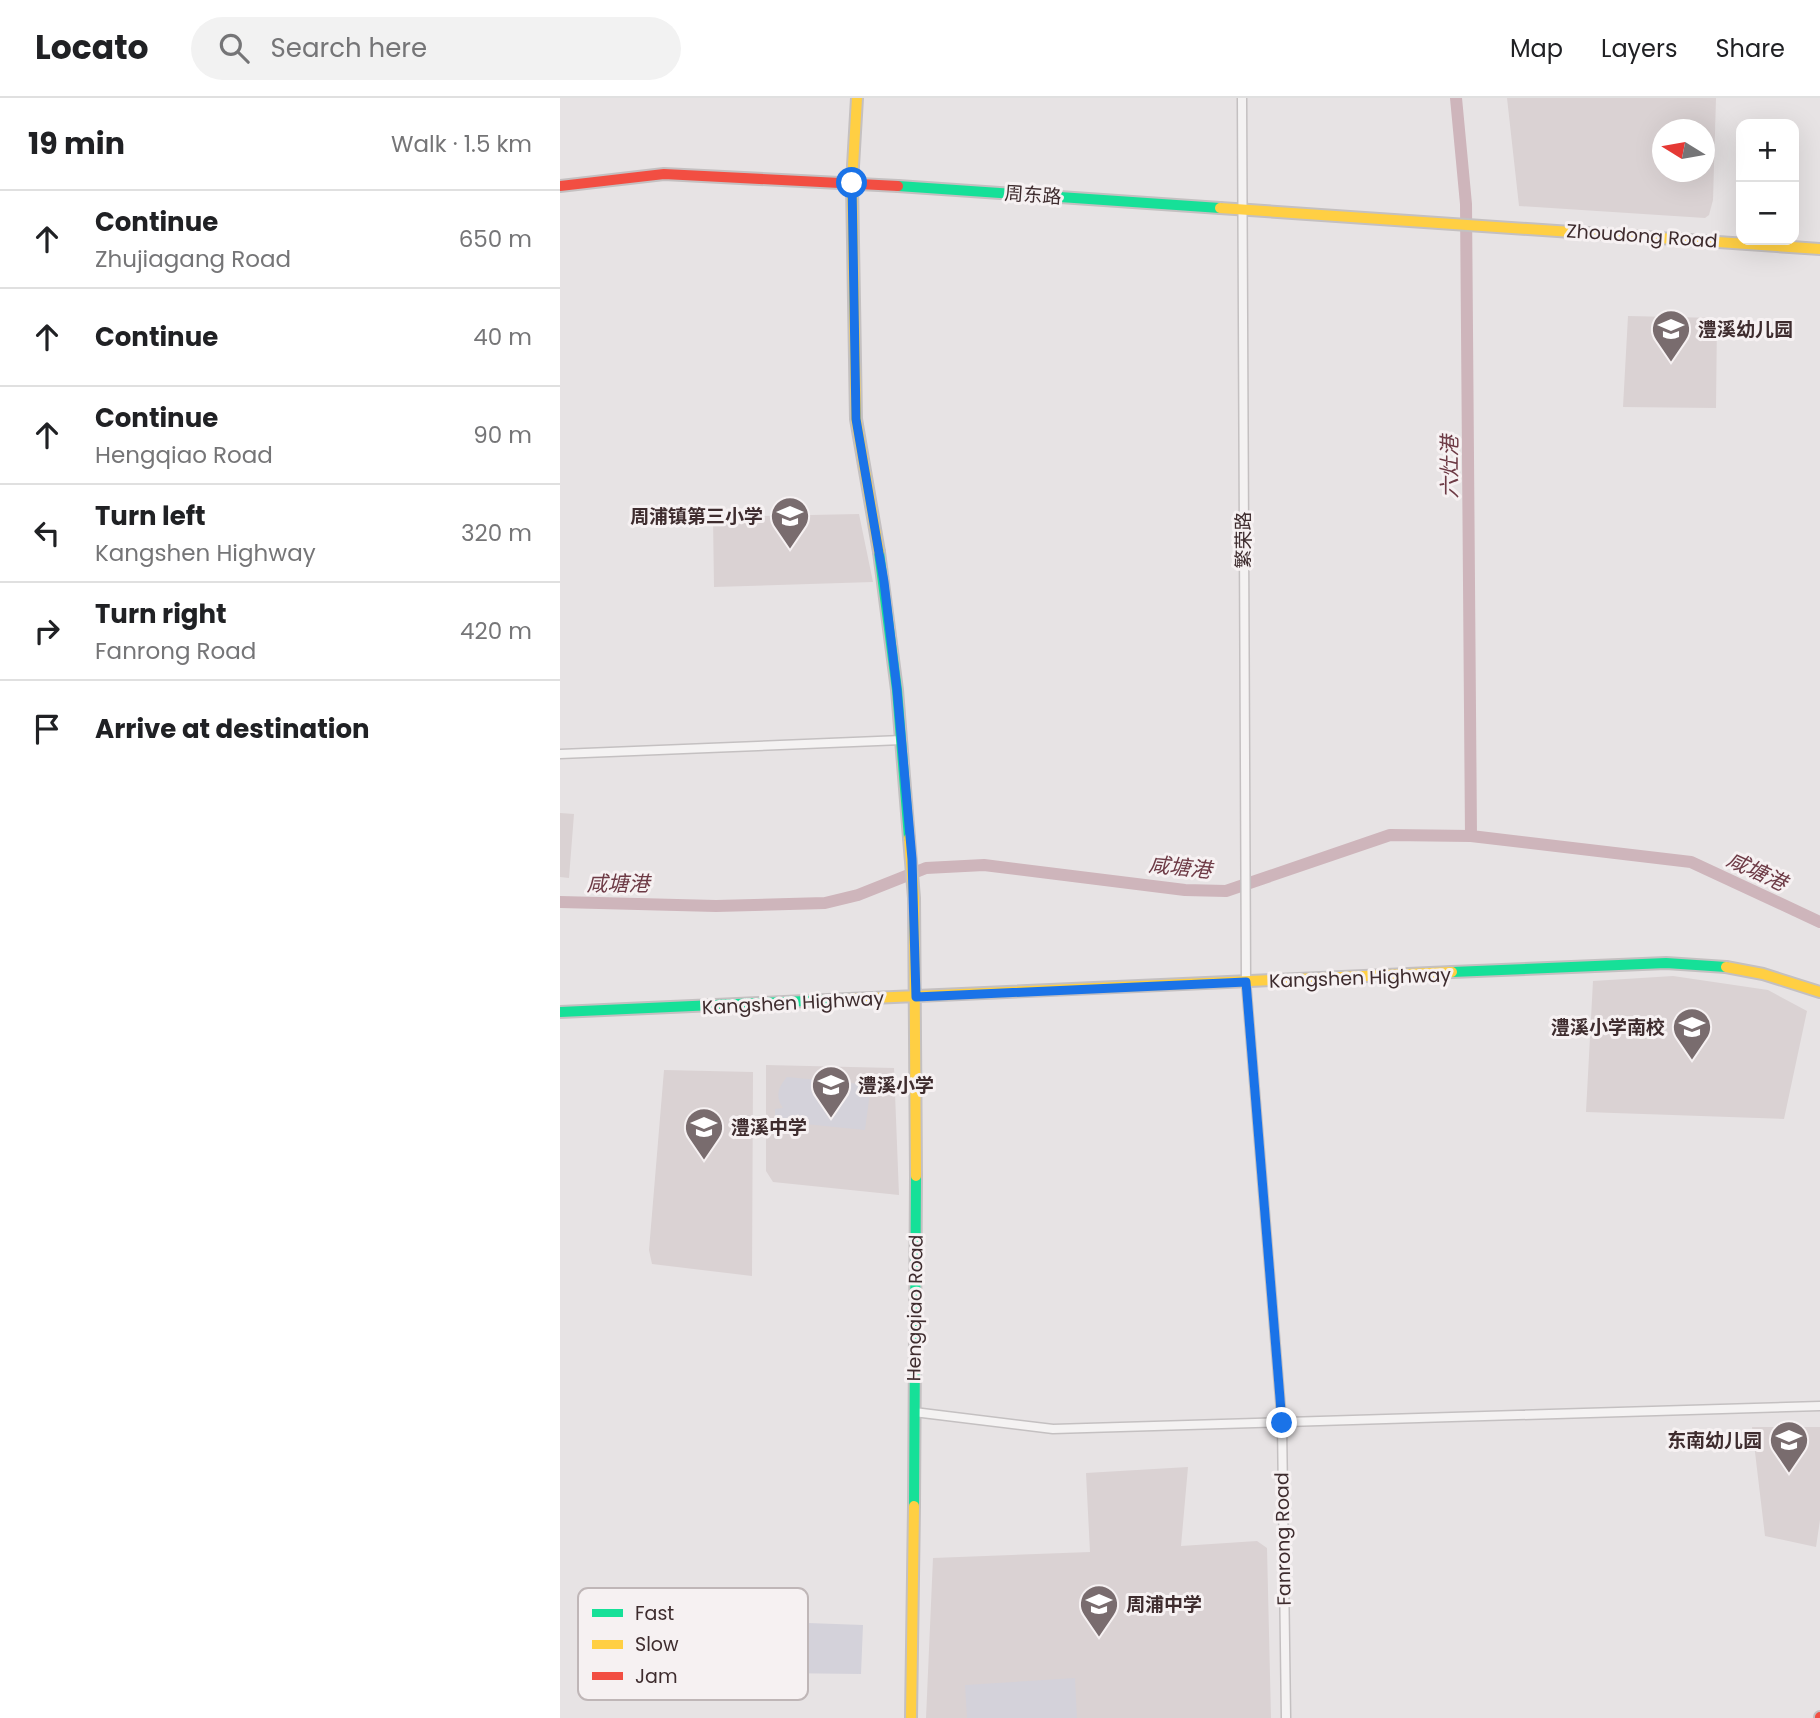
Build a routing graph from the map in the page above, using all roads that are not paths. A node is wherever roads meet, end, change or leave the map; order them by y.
1 (857, 98) edge
2 (1242, 98) edge
3 (852, 183) junction
4 (560, 186) edge
5 (1243, 209) junction
6 (1505, 226) joint
7 (1820, 248) edge
8 (902, 740) junction
9 (560, 754) edge
10 (1246, 982) junction
11 (1820, 992) edge
12 (916, 997) junction
13 (560, 1012) edge
14 (1820, 1406) edge
15 (914, 1412) junction
16 (1282, 1423) junction
17 (911, 1718) edge
18 (1286, 1718) edge

1 - 3 street, Hengqiao Road
2 - 5 street, 繁荣路
3 - 4 street, 周东路
3 - 5 street, 周东路
3 - 8 street, Hengqiao Road
5 - 6 street, 周东路
5 - 10 street, 繁荣路
6 - 7 street, Zhoudong Road
8 - 9 street
8 - 12 street, Hengqiao Road
10 - 11 street, Kangshen Highway
10 - 12 street, Kangshen Highway
10 - 16 street, Fanrong Road
12 - 13 street, Kangshen Highway
12 - 15 street, Hengqiao Road
14 - 16 street
15 - 16 street
15 - 17 street, Hengqiao Road
16 - 18 street, Fanrong Road

